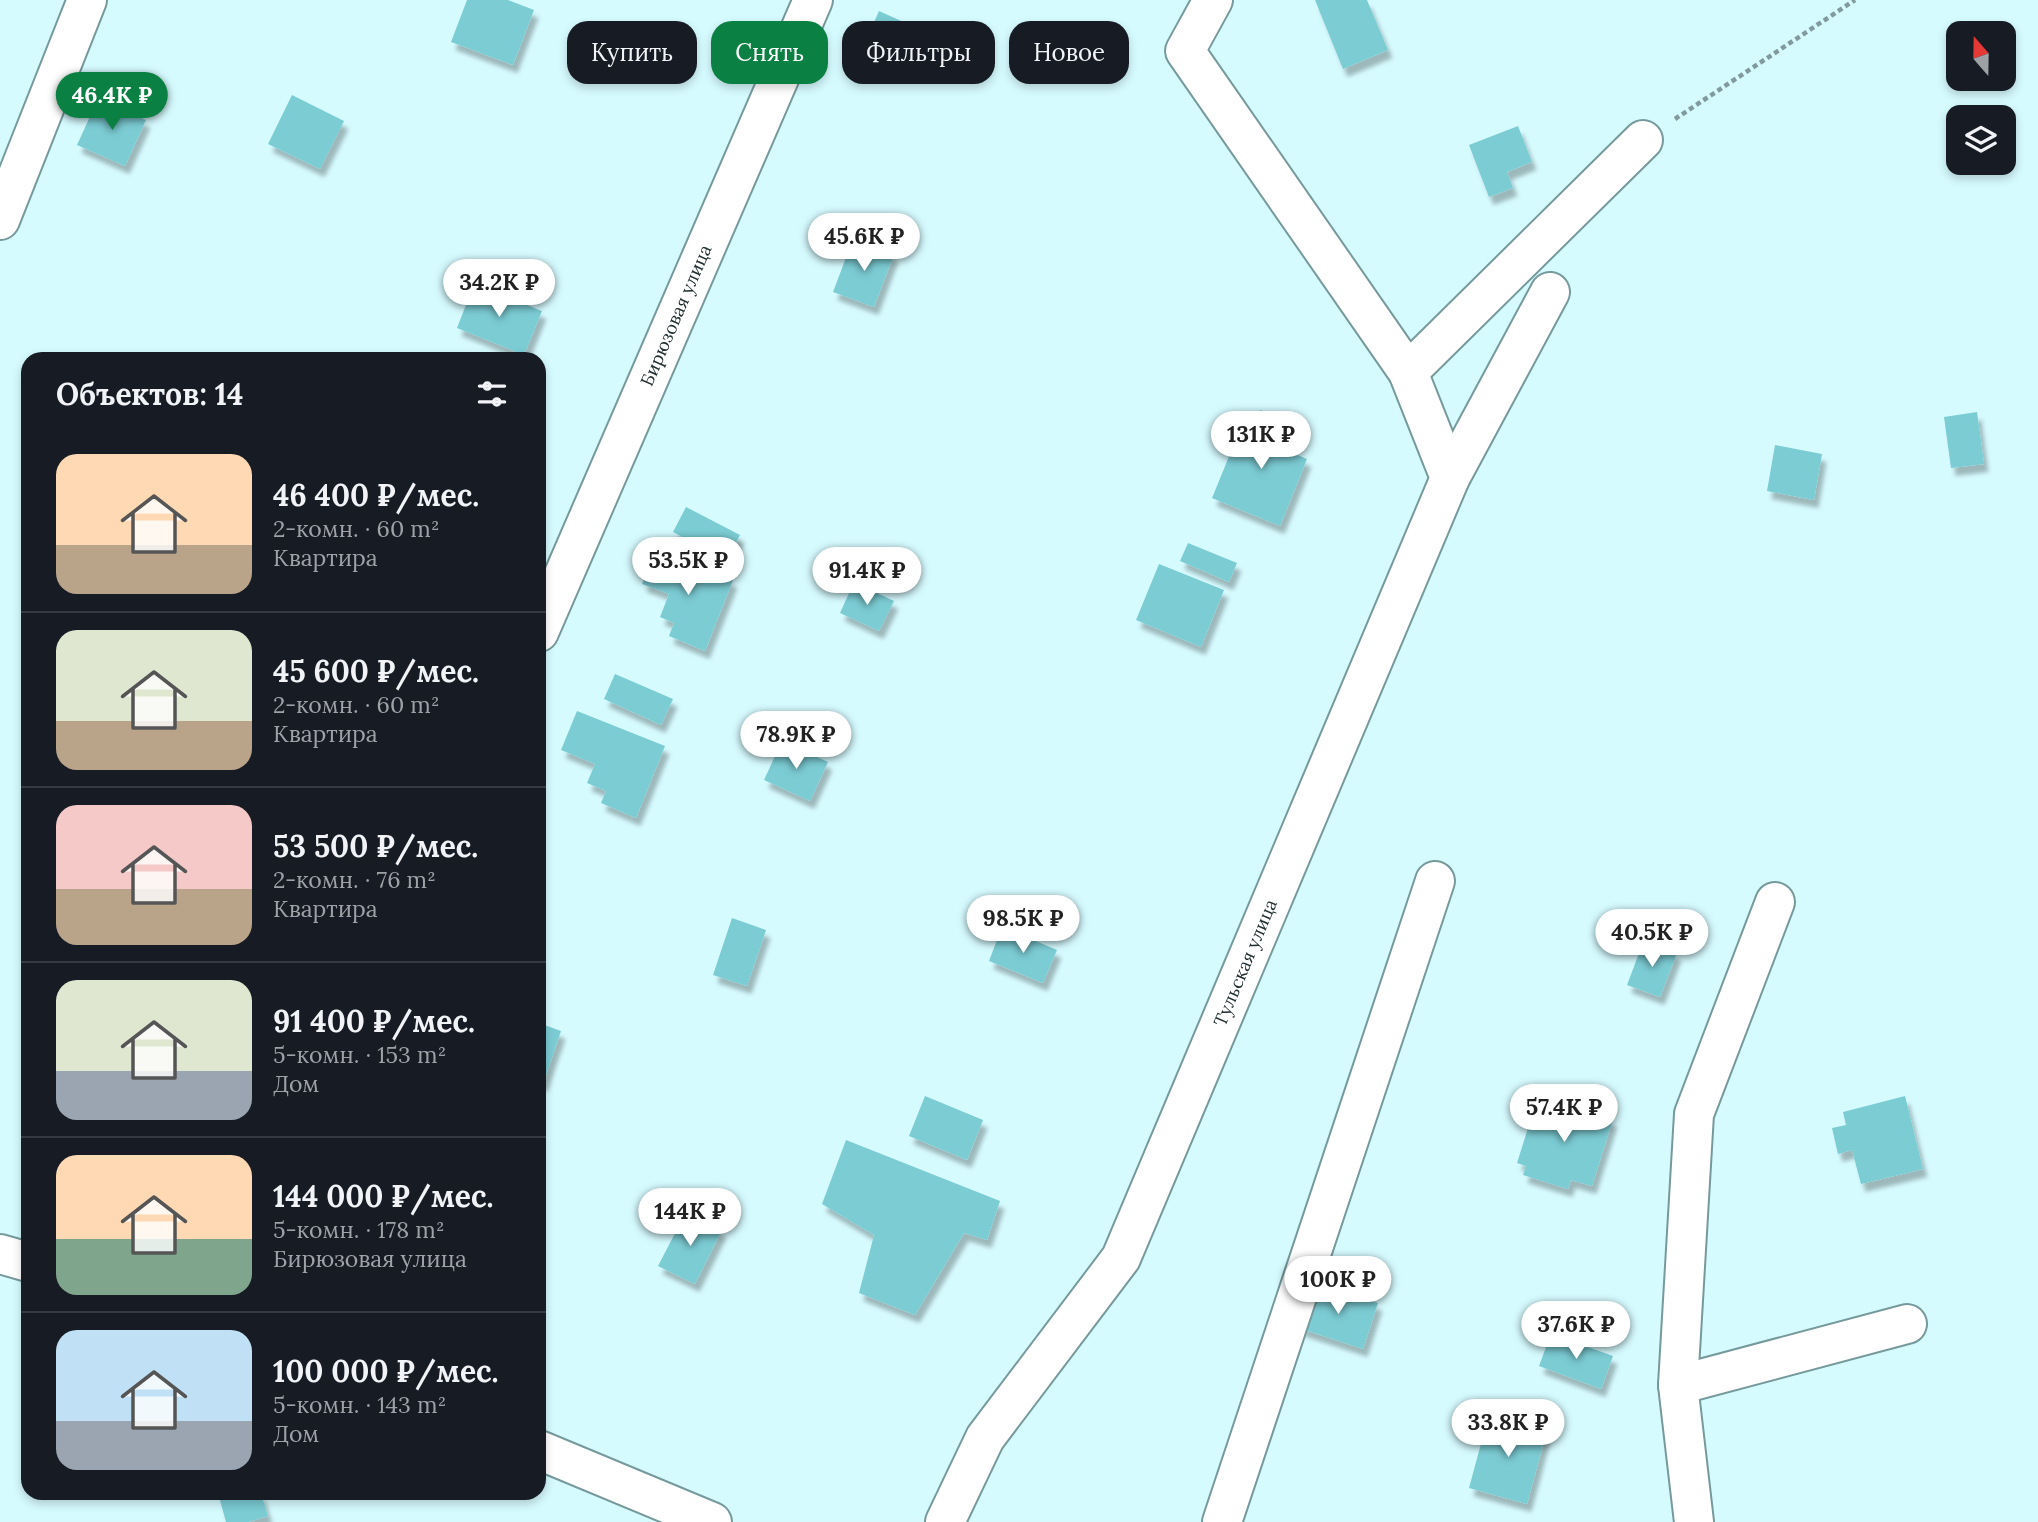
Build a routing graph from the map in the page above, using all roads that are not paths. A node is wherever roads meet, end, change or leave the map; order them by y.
1 (87, 0) edge
2 (813, 0) edge
3 (1213, 0) edge
4 (1643, 140) road end
5 (0, 220) edge
6 (1550, 292) dead end
7 (1408, 372) junction
8 (1450, 478) junction
9 (546, 616) edge
10 (1435, 881) dead end
11 (1775, 902) dead end
12 (0, 1254) edge
13 (21, 1260) edge
14 (1907, 1324) dead end
15 (1678, 1385) junction
16 (546, 1454) edge
17 (647, 1511) edge
18 (712, 1522) edge
19 (945, 1522) edge
20 (1222, 1522) edge
21 (1694, 1522) edge

1 - 5 street
2 - 9 street, Бирюзовая улица
3 - 7 street
4 - 7 street
6 - 8 street, Тульская улица
7 - 8 street
8 - 19 street, Тульская улица
10 - 20 street
11 - 15 street
12 - 13 street
14 - 15 street
15 - 21 street
16 - 17 street
17 - 18 street

